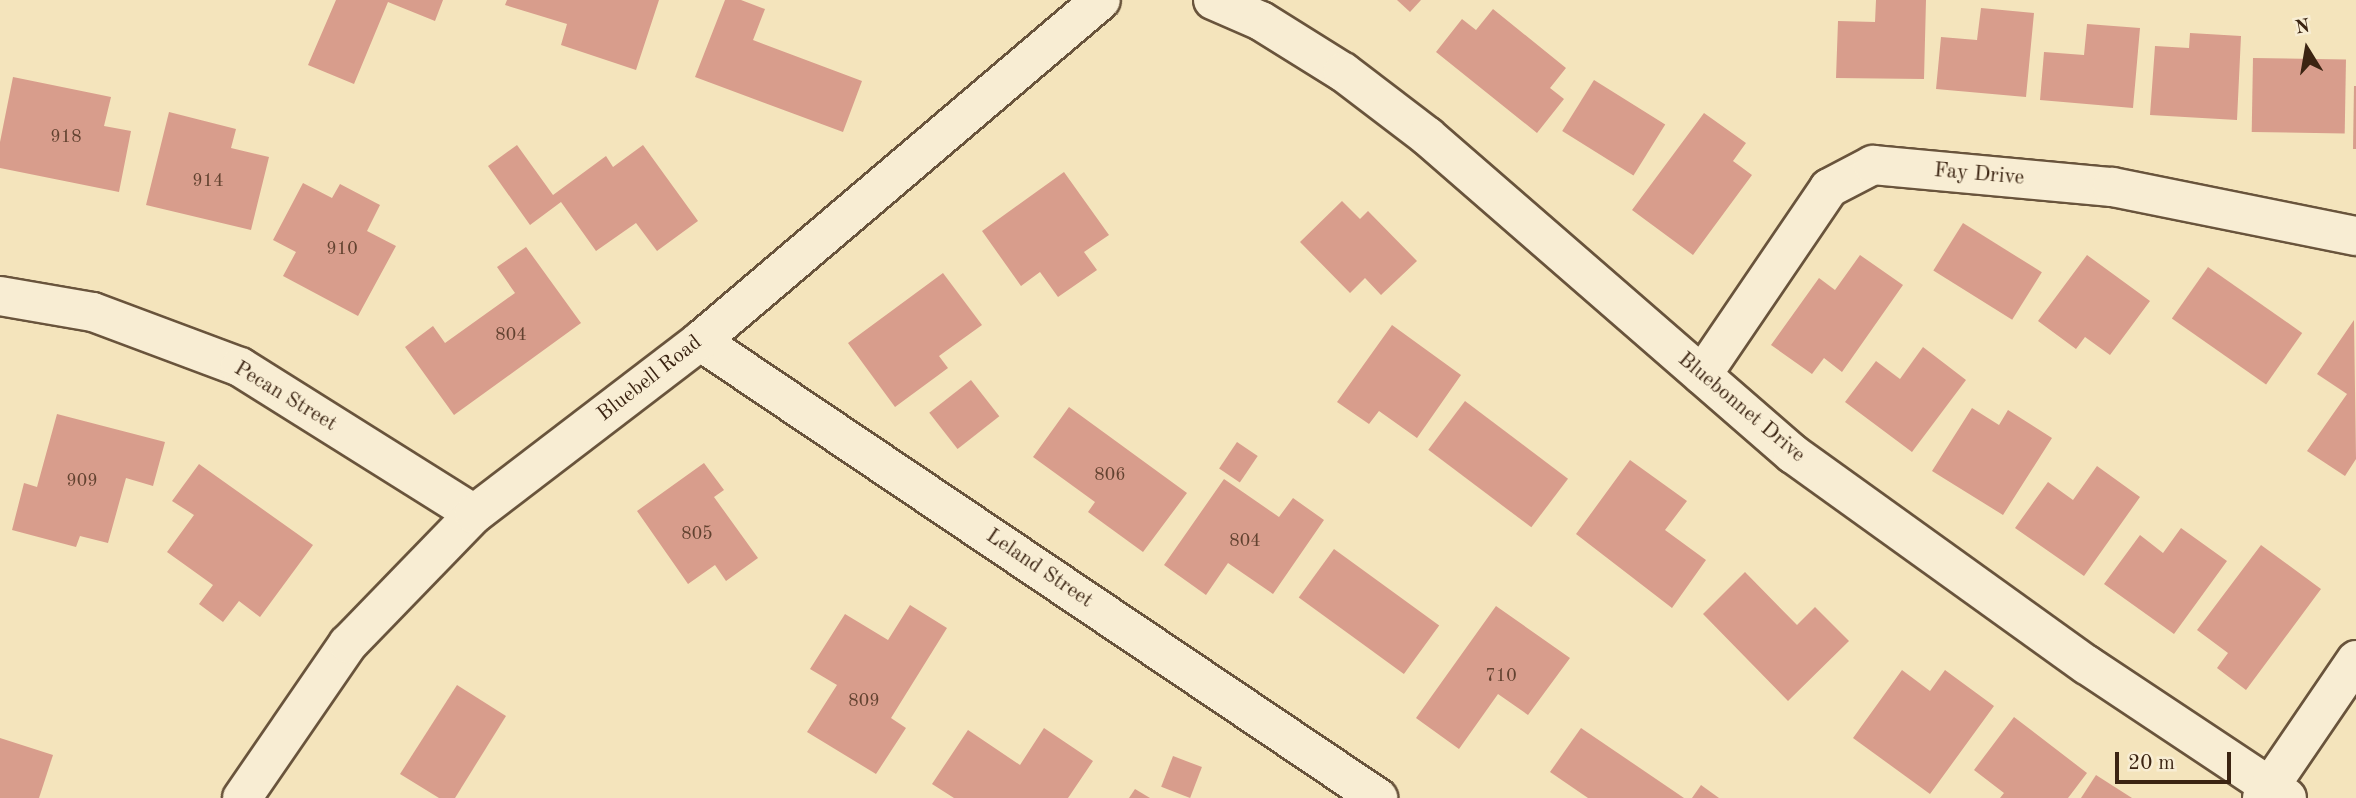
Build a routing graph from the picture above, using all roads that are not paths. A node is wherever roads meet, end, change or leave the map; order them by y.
1 (1101, 0) edge
2 (1213, 0) edge
3 (2356, 236) edge
4 (0, 296) edge
5 (700, 341) junction
6 (1702, 375) junction
7 (474, 514) junction
8 (2356, 660) edge
9 (2273, 794) edge
10 (242, 798) edge
11 (1378, 798) edge

1 - 5 street, Bluebell Road
2 - 6 street, Bluebonnet Drive
3 - 6 street, Fay Drive
4 - 7 street, Pecan Street
5 - 7 street, Bluebell Road
5 - 11 street, Leland Street
6 - 9 street, Bluebonnet Drive
7 - 10 street, Bluebell Road
8 - 9 street

